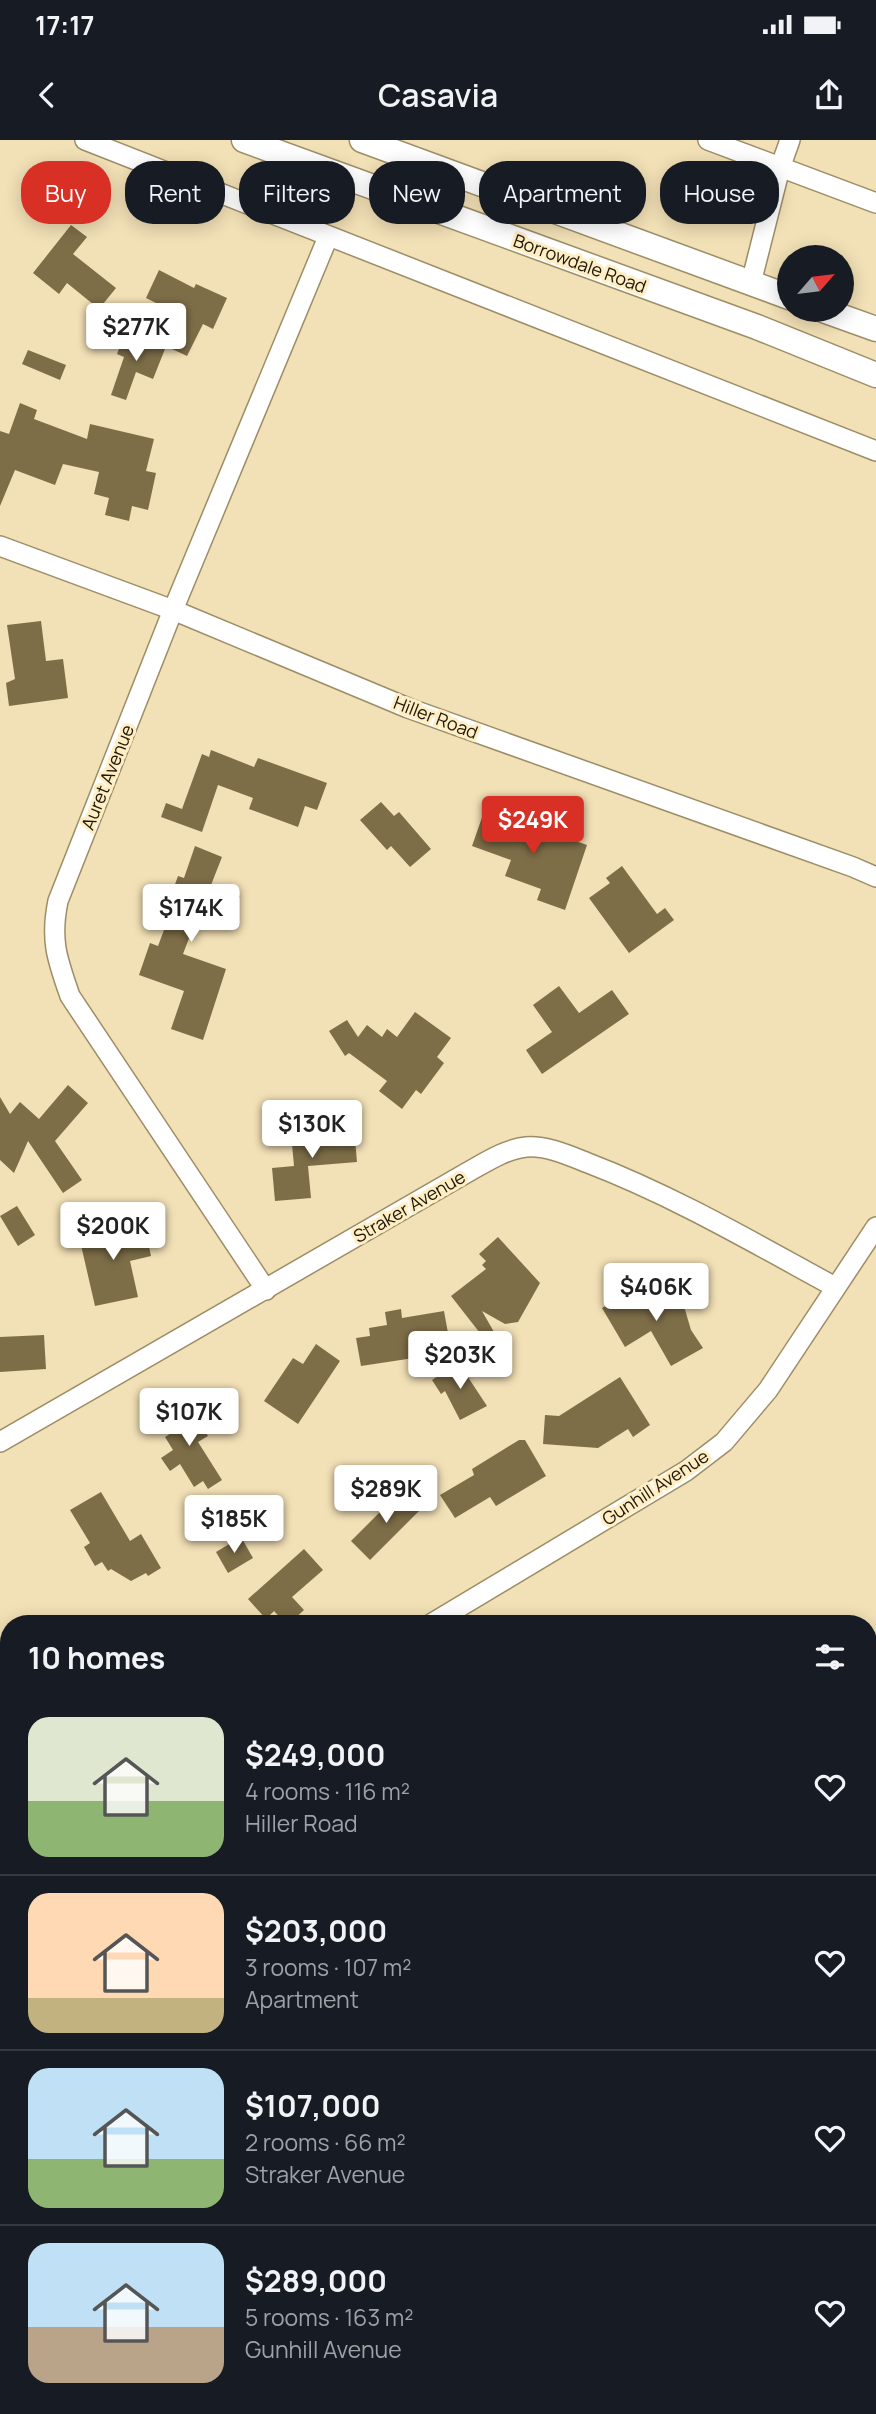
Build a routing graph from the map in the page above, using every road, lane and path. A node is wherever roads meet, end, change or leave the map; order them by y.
1 (85, 140) edge
2 (244, 140) edge
3 (362, 140) edge
4 (708, 140) edge
5 (790, 140) edge
6 (780, 167) junction
7 (876, 203) edge
8 (328, 237) junction
9 (751, 283) junction
10 (777, 293) edge
11 (854, 321) edge
12 (876, 329) edge
13 (876, 375) edge
14 (876, 451) edge
15 (0, 546) edge
16 (173, 610) junction
17 (876, 877) edge
18 (876, 1227) edge
19 (835, 1287) junction
20 (266, 1290) junction
21 (0, 1442) edge
22 (446, 1615) edge

1 - 8 street
2 - 13 main road, Borrowdale Road
3 - 9 main road
4 - 6 street
5 - 6 street
6 - 7 street
6 - 9 street
8 - 14 street
8 - 16 street, Auret Avenue
9 - 10 main road
11 - 12 main road
15 - 16 street, Hiller Road
16 - 17 street, Hiller Road
16 - 20 street, Auret Avenue
18 - 19 street, Gunhill Avenue
19 - 20 street, Straker Avenue
19 - 22 street, Gunhill Avenue
20 - 21 street, Straker Avenue

